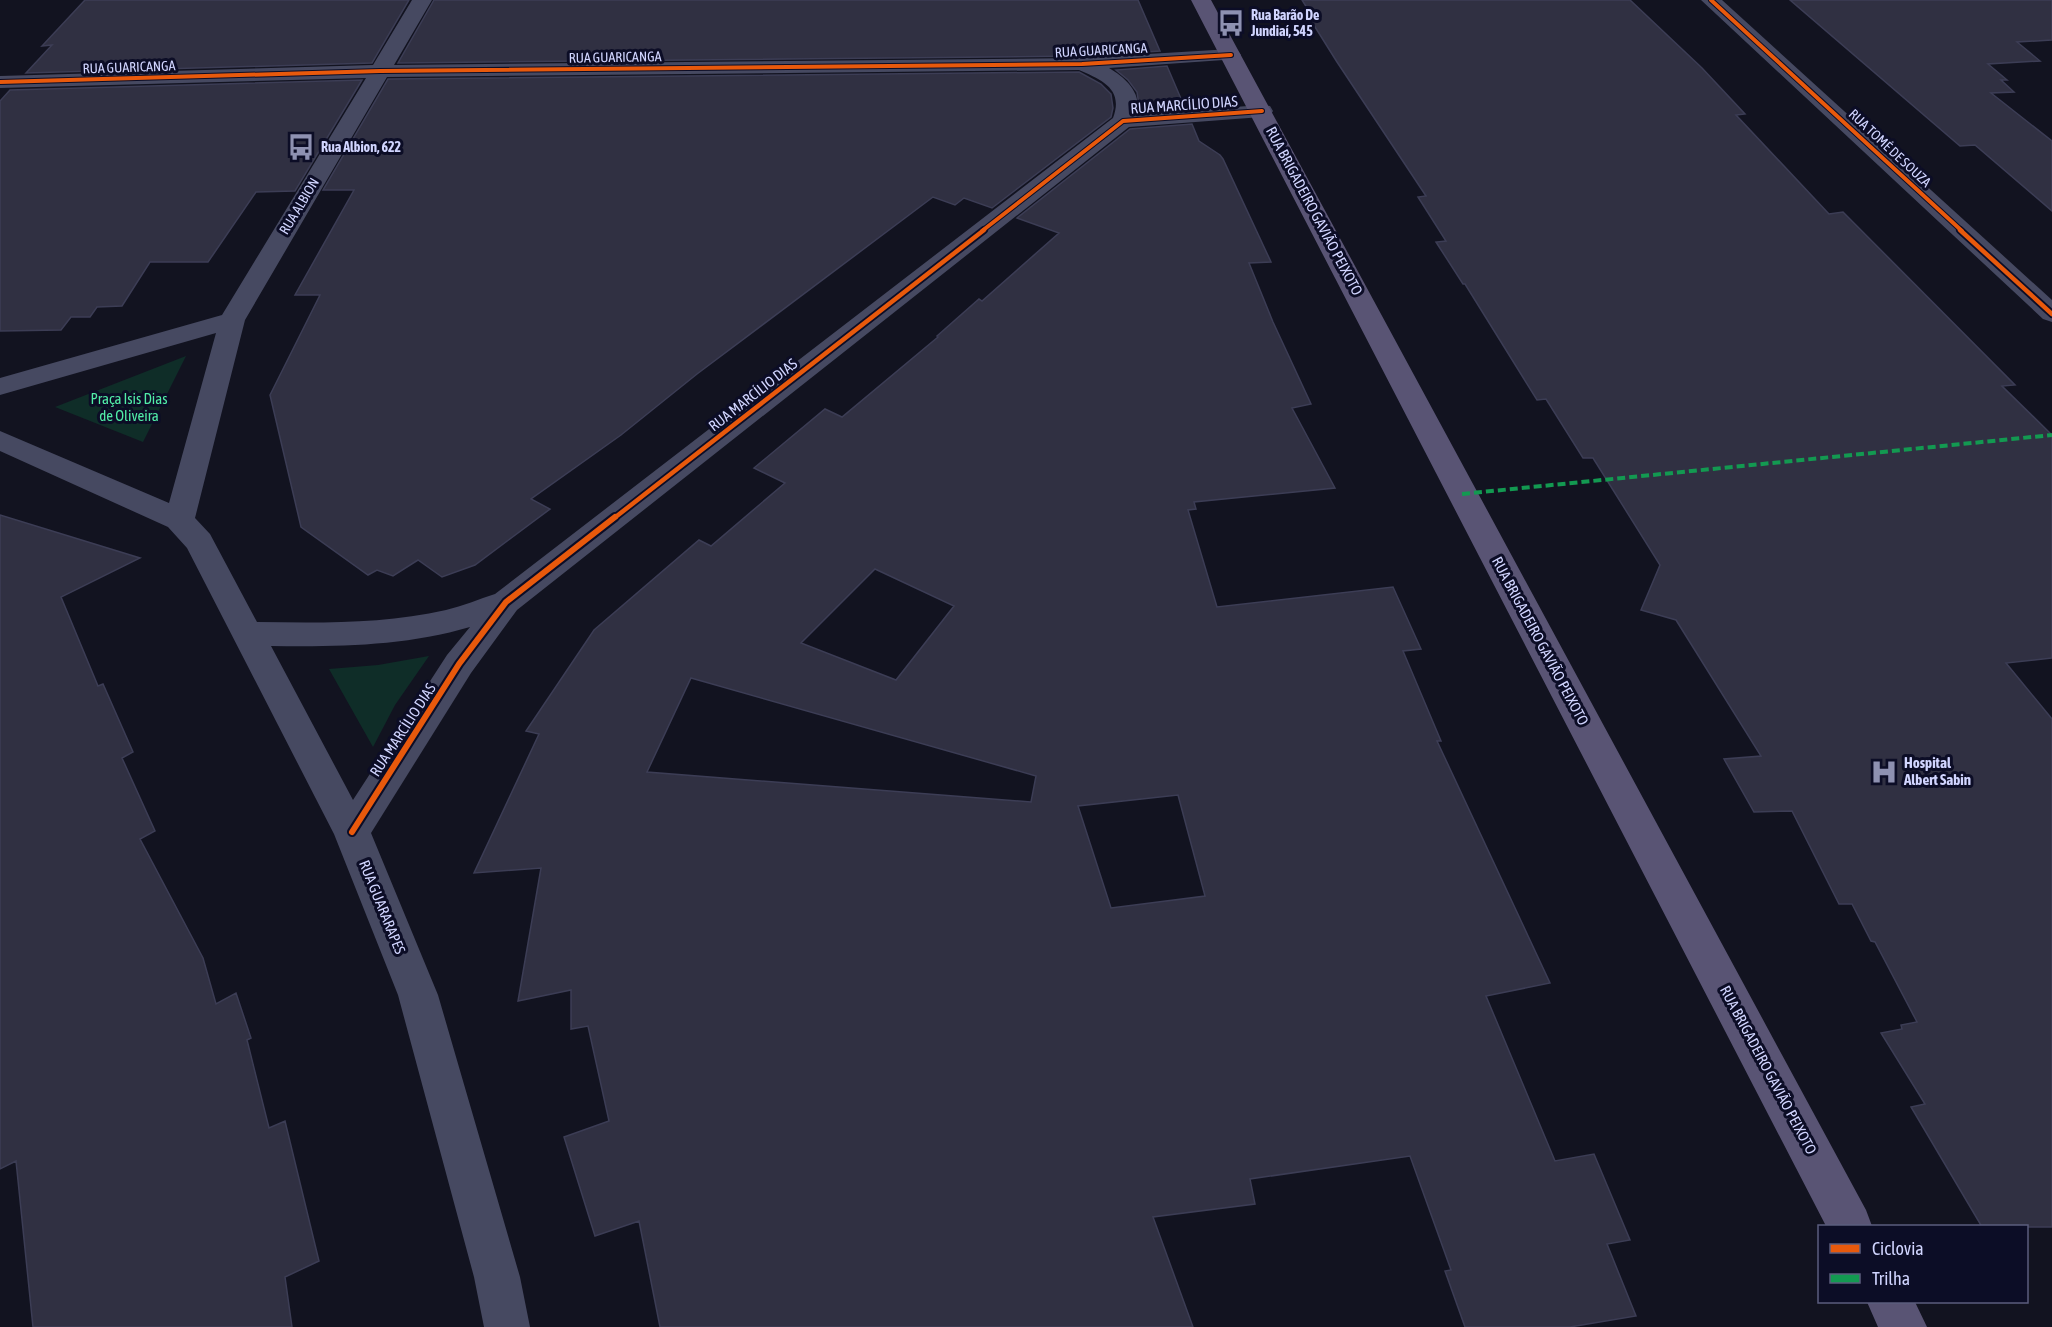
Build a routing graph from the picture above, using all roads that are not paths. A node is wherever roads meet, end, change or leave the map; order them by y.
1 (422, 0) edge
2 (1201, 0) edge
3 (1711, 0) edge
4 (1231, 55) junction
5 (1082, 64) junction
6 (380, 71) junction
7 (0, 82) edge
8 (1262, 111) junction
9 (1123, 121) junction
10 (2052, 314) edge
11 (232, 320) junction
12 (0, 387) edge
13 (0, 440) edge
14 (179, 520) junction
15 (506, 602) junction
16 (248, 634) junction
17 (352, 832) junction
18 (1849, 1225) edge
19 (1891, 1303) edge
20 (507, 1327) edge
21 (1904, 1327) edge

1 - 6 street, RUA ALBION
2 - 4 main road, RUA BRIGADEIRO GAVIÃO PEIXOTO
3 - 10 street, RUA TOMÉ DE SOUZA
4 - 5 street, RUA GUARICANGA
4 - 8 main road, RUA BRIGADEIRO GAVIÃO PEIXOTO
5 - 6 street, RUA GUARICANGA
5 - 9 street, RUA MARCÍLIO DIAS
6 - 7 street, RUA GUARICANGA
6 - 11 street, RUA ALBION
8 - 9 street, RUA MARCÍLIO DIAS
8 - 18 main road, RUA BRIGADEIRO GAVIÃO PEIXOTO
9 - 15 street, RUA MARCÍLIO DIAS
11 - 12 street
11 - 14 street
13 - 14 street
14 - 16 street, RUA GUARARAPES
15 - 16 street, RUA MARCÍLIO DIAS
15 - 17 street, RUA MARCÍLIO DIAS
16 - 17 street, RUA GUARARAPES
17 - 20 street, RUA GUARARAPES
19 - 21 main road

